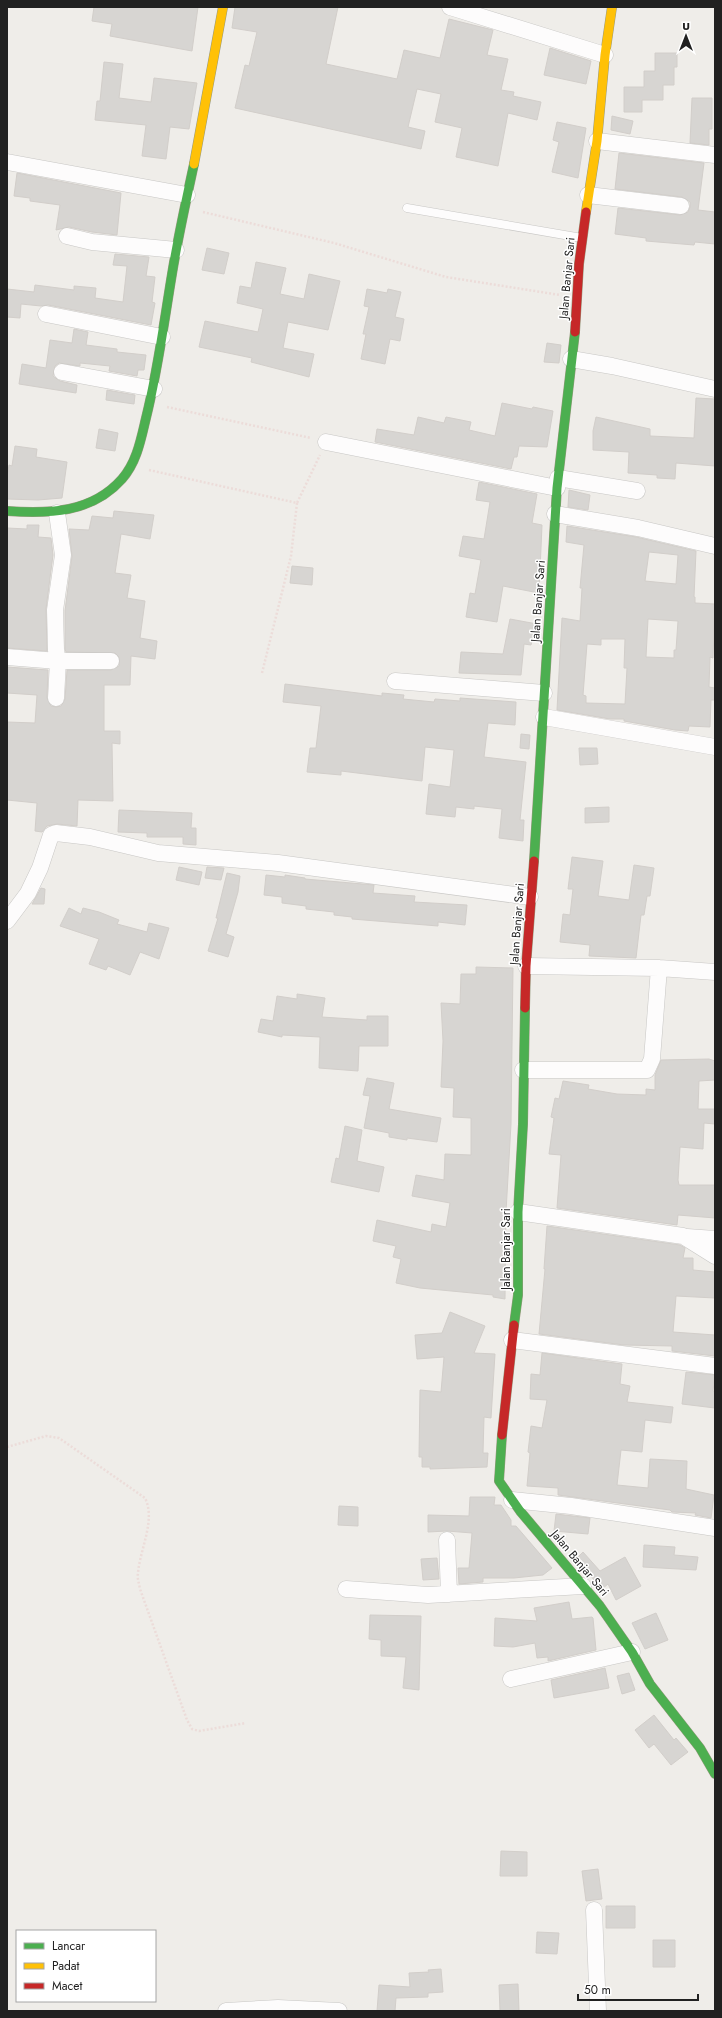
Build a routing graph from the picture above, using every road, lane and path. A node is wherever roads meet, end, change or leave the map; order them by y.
1 (223, 7) edge
2 (450, 7) edge
3 (612, 7) edge
4 (604, 55) junction
5 (597, 141) junction
6 (715, 156) edge
7 (7, 162) edge
8 (588, 195) junction
9 (186, 202) junction
10 (681, 206) dead end
11 (407, 208) dead end
12 (67, 236) dead end
13 (582, 238) junction
14 (176, 250) junction
15 (578, 297) junction
16 (46, 314) dead end
17 (162, 337) junction
18 (571, 359) junction
19 (62, 372) dead end
20 (715, 389) edge
21 (152, 396) junction
22 (326, 442) junction
23 (131, 466) junction
24 (557, 483) junction
25 (637, 491) dead end
26 (297, 503) junction
27 (7, 511) edge
28 (57, 513) junction
29 (555, 514) junction
30 (715, 546) edge
31 (7, 656) edge
32 (58, 661) junction
33 (111, 661) dead end
34 (262, 673) dead end
35 (395, 681) dead end
36 (544, 693) junction
37 (56, 698) dead end
38 (544, 717) junction
39 (715, 747) edge
40 (530, 897) junction
41 (7, 921) edge
42 (526, 966) junction
43 (659, 968) junction
44 (715, 972) edge
45 (523, 1070) junction
46 (518, 1212) junction
47 (683, 1236) junction
48 (715, 1239) edge
49 (715, 1256) edge
50 (512, 1340) junction
51 (715, 1366) edge
52 (7, 1447) edge
53 (512, 1500) junction
54 (715, 1528) edge
55 (447, 1540) dead end
56 (583, 1586) junction
57 (346, 1589) dead end
58 (449, 1594) junction
59 (632, 1652) junction
60 (511, 1679) dead end
61 (246, 1723) dead end
62 (707, 1748) edge
63 (715, 1774) edge
64 (594, 1910) dead end
65 (226, 2011) edge
66 (339, 2011) edge
67 (598, 2011) edge

1 - 9 street
2 - 4 street
3 - 4 street, Jalan Banjar Sari
4 - 5 street, Jalan Banjar Sari
5 - 6 street
5 - 8 street, Jalan Banjar Sari
7 - 9 street
8 - 10 street
8 - 13 street, Jalan Banjar Sari
9 - 14 street
9 - 15 path
11 - 13 lane
12 - 14 street
13 - 15 street, Jalan Banjar Sari
14 - 17 street
15 - 18 street, Jalan Banjar Sari
16 - 17 street
17 - 21 street
18 - 20 street
18 - 24 street, Jalan Banjar Sari
19 - 21 street
21 - 22 path
21 - 23 street
22 - 24 street
22 - 26 path
23 - 26 path
23 - 28 street
24 - 25 street
24 - 29 street, Jalan Banjar Sari
26 - 34 path
27 - 28 street
28 - 32 street
29 - 30 street
29 - 36 street, Jalan Banjar Sari
31 - 32 street
32 - 33 street
32 - 37 street
35 - 36 street
36 - 38 street, Jalan Banjar Sari
38 - 39 street
38 - 40 street, Jalan Banjar Sari
40 - 41 street
40 - 42 street, Jalan Banjar Sari
42 - 43 street
42 - 45 street, Jalan Banjar Sari
43 - 44 street
43 - 45 street
45 - 46 street, Jalan Banjar Sari
46 - 47 street
46 - 50 street, Jalan Banjar Sari
47 - 48 street
47 - 49 street
50 - 51 street
50 - 53 street, Jalan Banjar Sari
52 - 61 path
53 - 54 street
53 - 56 street, Jalan Banjar Sari
55 - 58 street
56 - 58 street
56 - 59 street, Jalan Banjar Sari
57 - 58 street
59 - 60 street
59 - 62 street, Jalan Banjar Sari
62 - 63 street, Jalan Banjar Sari
64 - 67 street
65 - 66 street

